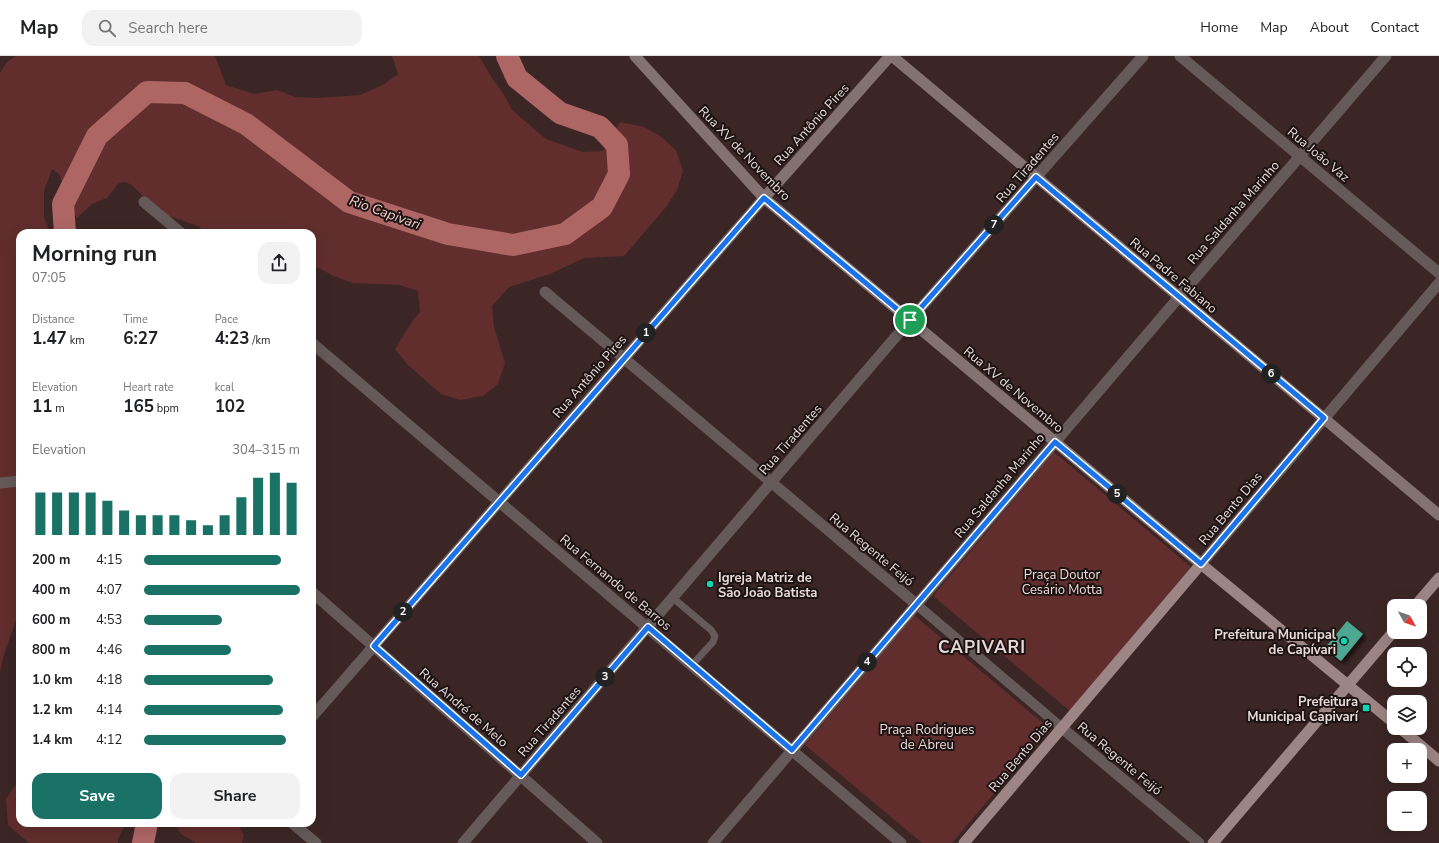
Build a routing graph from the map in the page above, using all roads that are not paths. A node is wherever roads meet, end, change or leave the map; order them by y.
1 (635, 56) edge
2 (891, 56) edge
3 (1143, 56) edge
4 (1180, 56) edge
5 (1386, 56) edge
6 (1300, 156) junction
7 (1036, 177) junction
8 (764, 198) junction
9 (144, 202) dead end
10 (176, 229) edge
11 (1439, 273) edge
12 (1439, 282) edge
13 (545, 292) dead end
14 (1179, 297) junction
15 (910, 320) junction
16 (316, 346) edge
17 (624, 358) junction
18 (1324, 418) junction
19 (1055, 442) junction
20 (16, 481) edge
21 (772, 482) junction
22 (0, 483) edge
23 (500, 501) junction
24 (1439, 514) edge
25 (1201, 564) junction
26 (1439, 578) edge
27 (316, 595) edge
28 (673, 598) junction
29 (1421, 599) edge
30 (916, 604) junction
31 (648, 627) junction
32 (1388, 639) edge
33 (374, 646) junction
34 (692, 665) junction
35 (1349, 685) junction
36 (316, 712) edge
37 (1387, 717) edge
38 (1062, 728) junction
39 (1408, 735) edge
40 (792, 750) junction
41 (1439, 761) edge
42 (521, 775) junction
43 (297, 827) edge
44 (316, 843) edge
45 (463, 843) edge
46 (597, 843) edge
47 (712, 843) edge
48 (902, 843) edge
49 (964, 843) edge
50 (1199, 843) edge
51 (1213, 843) edge

1 - 8 main road, Rua XV de Novembro
2 - 7 main road, Rua Padre Fabiano
2 - 8 main road, Rua Antônio Pires
3 - 7 street, Rua Tiradentes
4 - 6 street, Rua João Vaz
5 - 6 street, Rua Saldanha Marinho
6 - 11 street, Rua João Vaz
6 - 14 street, Rua Saldanha Marinho
7 - 14 main road, Rua Padre Fabiano
7 - 15 street, Rua Tiradentes
8 - 15 main road, Rua XV de Novembro
8 - 17 street, Rua Antônio Pires
9 - 10 street
12 - 18 street, Rua Bento Dias
13 - 17 street, Rua Regente Feijó
14 - 18 main road, Rua Padre Fabiano
14 - 19 street, Rua Saldanha Marinho
15 - 19 main road, Rua XV de Novembro
15 - 21 street, Rua Tiradentes
16 - 23 street, Rua Fernando de Barros
17 - 21 street, Rua Regente Feijó
17 - 23 street, Rua Antônio Pires
18 - 24 main road, Rua Padre Fabiano
18 - 25 street, Rua Bento Dias
19 - 25 main road, Rua XV de Novembro
19 - 30 street, Rua Saldanha Marinho
20 - 22 street
21 - 28 street, Rua Tiradentes
21 - 30 street, Rua Regente Feijó
23 - 31 street, Rua Fernando de Barros
23 - 33 street, Rua Antônio Pires
25 - 35 main road, Rua XV de Novembro
25 - 38 main road, Rua Bento Dias
26 - 29 main road
27 - 33 street, Rua André de Melo
28 - 31 street, Rua Tiradentes
28 - 34 lane
30 - 38 street, Rua Regente Feijó
30 - 40 street, Rua Saldanha Marinho
31 - 34 street, Rua Fernando de Barros
31 - 42 street, Rua Tiradentes
32 - 35 main road
33 - 36 street, Rua Antônio Pires
33 - 42 street, Rua André de Melo
34 - 40 street, Rua Fernando de Barros
35 - 37 main road, Rua XV de Novembro
35 - 51 main road
38 - 49 main road, Rua Bento Dias
38 - 50 street, Rua Regente Feijó
39 - 41 main road
40 - 47 street, Rua Saldanha Marinho
40 - 48 street, Rua Fernando de Barros
42 - 45 street, Rua Tiradentes
42 - 46 street, Rua André de Melo
43 - 44 street

